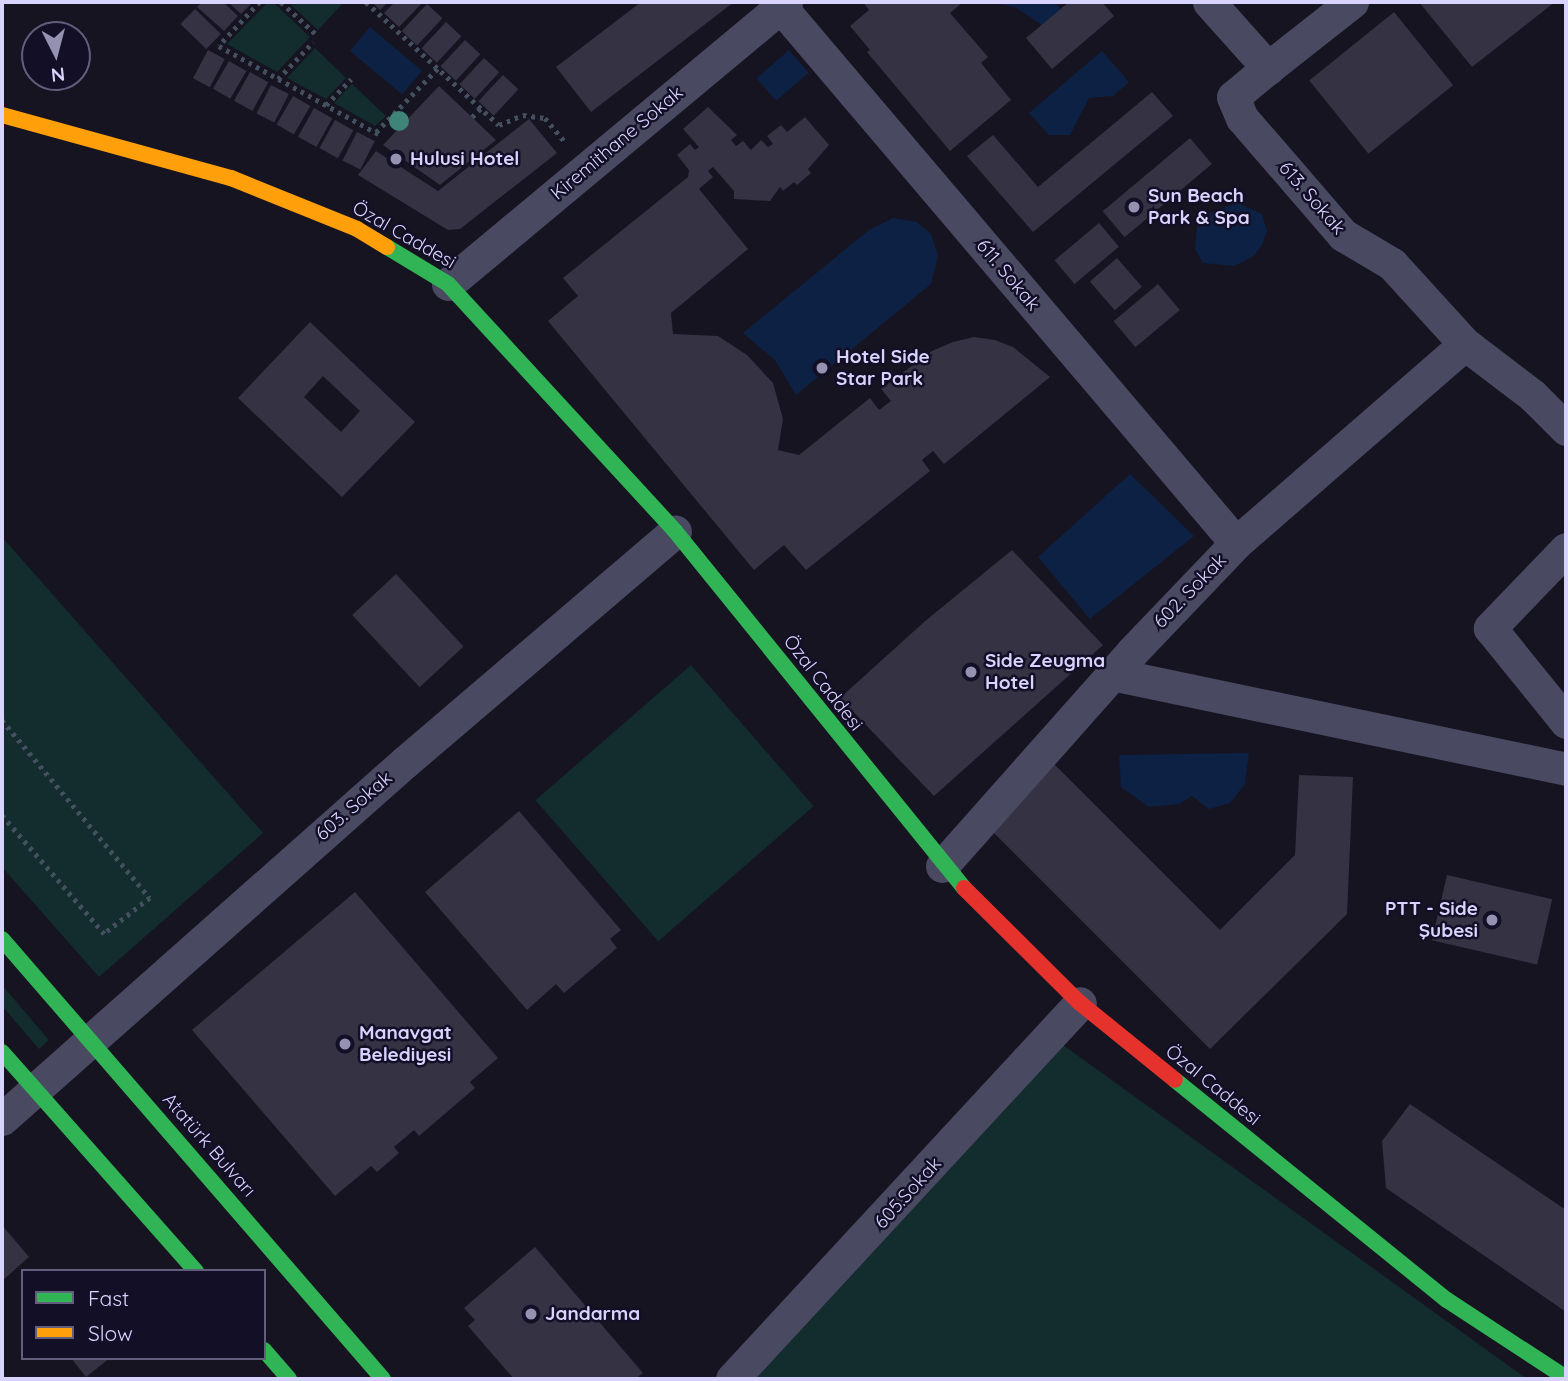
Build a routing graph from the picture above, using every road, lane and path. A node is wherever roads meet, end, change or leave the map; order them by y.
1 (260, 2) edge
2 (281, 2) edge
3 (366, 2) edge
4 (1209, 2) edge
5 (1352, 2) edge
6 (783, 4) edge
7 (397, 31) junction
8 (317, 35) dead end
9 (393, 36) dead end
10 (313, 42) dead end
11 (438, 68) junction
12 (1268, 68) junction
13 (278, 79) junction
14 (351, 79) dead end
15 (326, 105) junction
16 (481, 108) junction
17 (2, 115) edge
18 (472, 117) dead end
19 (376, 132) junction
20 (382, 136) dead end
21 (588, 167) junction
22 (448, 284) junction
23 (1465, 344) junction
24 (1566, 429) edge
25 (675, 531) junction
26 (1236, 543) junction
27 (1566, 549) edge
28 (1112, 674) junction
29 (2, 720) edge
30 (1566, 722) edge
31 (1566, 769) edge
32 (2, 816) edge
33 (942, 866) junction
34 (2, 939) edge
35 (1080, 1003) junction
36 (90, 1039) junction
37 (2, 1052) edge
38 (39, 1088) junction
39 (2, 1119) edge
40 (194, 1269) edge
41 (266, 1352) edge
42 (1566, 1378) edge
43 (289, 1379) edge
44 (383, 1379) edge
45 (732, 1379) edge

1 - 13 path
2 - 8 path
3 - 7 path
4 - 12 street
5 - 12 street
6 - 21 street, Kiremithane Sokak
6 - 26 street, 611. Sokak
7 - 9 path
7 - 11 path
10 - 13 path
11 - 16 path
11 - 19 path
12 - 23 street, 613. Sokak
13 - 15 path
14 - 15 path
15 - 19 path
16 - 18 path
16 - 21 path
17 - 22 street, Özal Caddesi
19 - 20 path
21 - 22 street, Kiremithane Sokak
22 - 25 street, Özal Caddesi
23 - 24 street, 613. Sokak
23 - 26 street, 602. Sokak
25 - 33 street, Özal Caddesi
25 - 36 street, 603. Sokak
26 - 28 street, 602. Sokak
27 - 30 street
28 - 31 street
28 - 33 street, 602. Sokak
29 - 32 path
33 - 35 street, Özal Caddesi
34 - 36 street, Atatürk Bulvarı
35 - 42 street, Özal Caddesi
35 - 45 street, 605.Sokak
36 - 38 street, 603. Sokak
36 - 44 street, Atatürk Bulvarı
37 - 38 street
38 - 39 street, 603. Sokak
38 - 40 street
41 - 43 street

